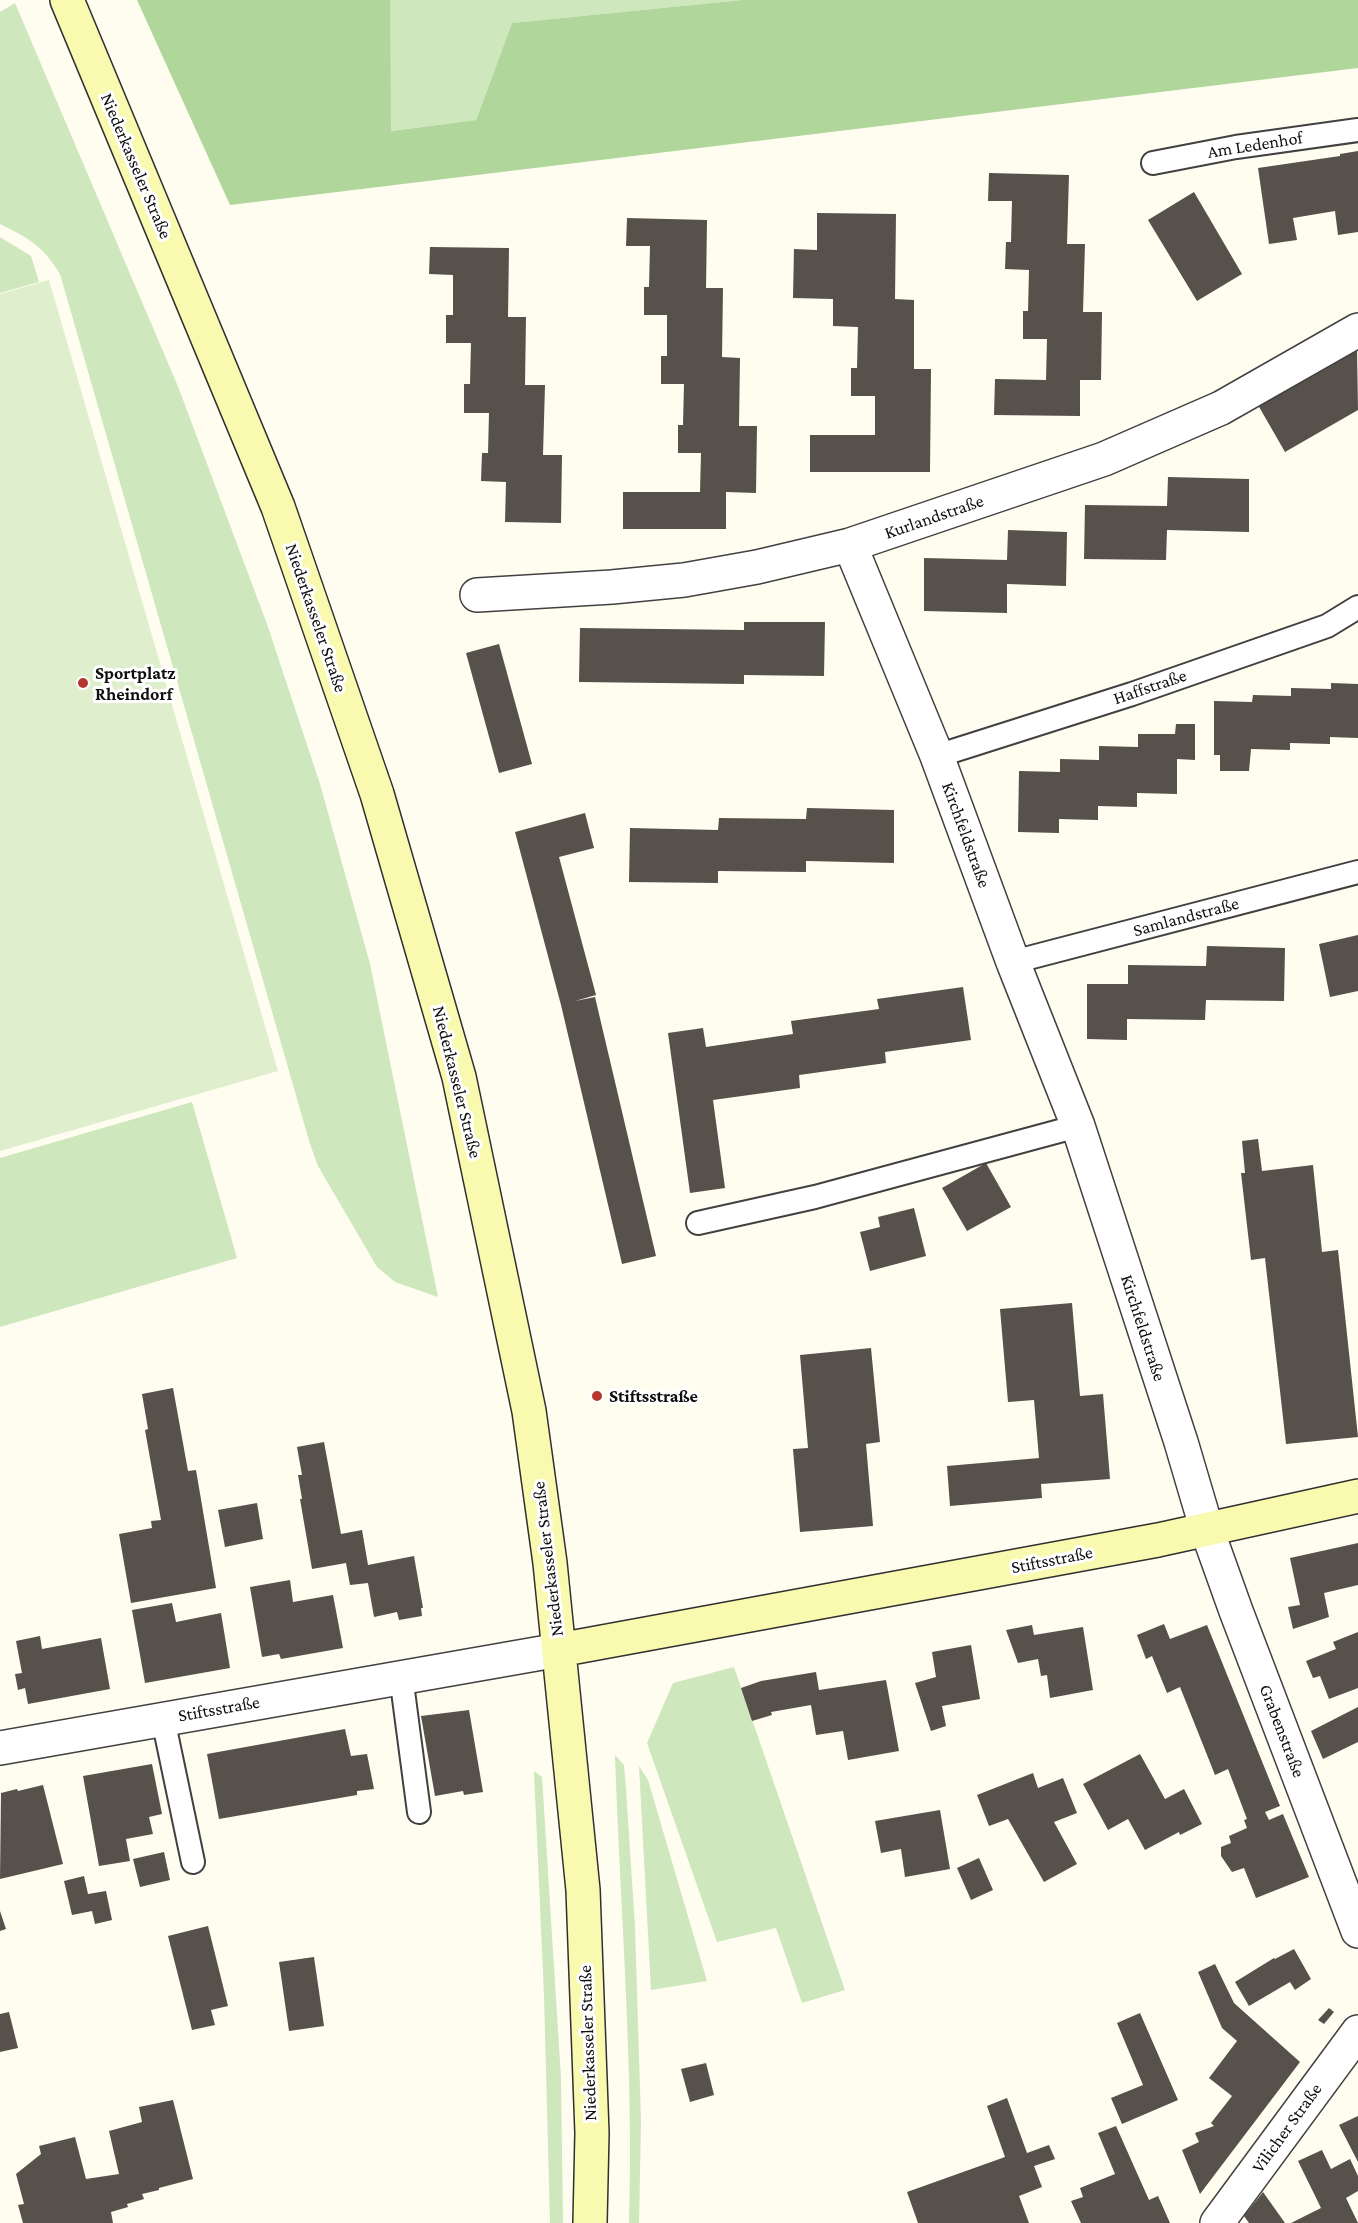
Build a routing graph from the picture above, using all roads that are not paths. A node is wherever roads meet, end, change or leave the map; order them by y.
1 (67, 0) edge
2 (1358, 130) edge
3 (1153, 163) dead end
4 (1358, 330) edge
5 (850, 545) junction
6 (477, 595) dead end
7 (1358, 607) edge
8 (938, 756) junction
9 (1358, 872) edge
10 (1013, 962) junction
11 (1078, 1126) junction
12 (698, 1223) dead end
13 (1358, 1496) edge
14 (1207, 1530) junction
15 (559, 1650) junction
16 (401, 1676) junction
17 (163, 1719) junction
18 (0, 1748) edge
19 (419, 1812) dead end
20 (193, 1862) dead end
21 (1358, 1931) edge
22 (1358, 2032) edge
23 (590, 2223) edge
24 (1217, 2223) edge

1 - 15 main road, Niederkasseler Straße
2 - 3 lane, Am Ledenhof
4 - 5 street, Kurlandstraße
5 - 6 street, Kurlandstraße
5 - 8 street, Kirchfeldstraße
7 - 8 lane, Haffstraße
8 - 10 street, Kirchfeldstraße
9 - 10 lane, Samlandstraße
10 - 11 street, Kirchfeldstraße
11 - 12 lane
11 - 14 street, Kirchfeldstraße
13 - 14 main road, Stiftsstraße
14 - 15 main road, Stiftsstraße
14 - 21 street, Grabenstraße
15 - 16 street, Stiftsstraße
15 - 23 main road, Niederkasseler Straße
16 - 17 street, Stiftsstraße
16 - 19 lane
17 - 18 street, Stiftsstraße
17 - 20 lane
22 - 24 street, Vilicher Straße

